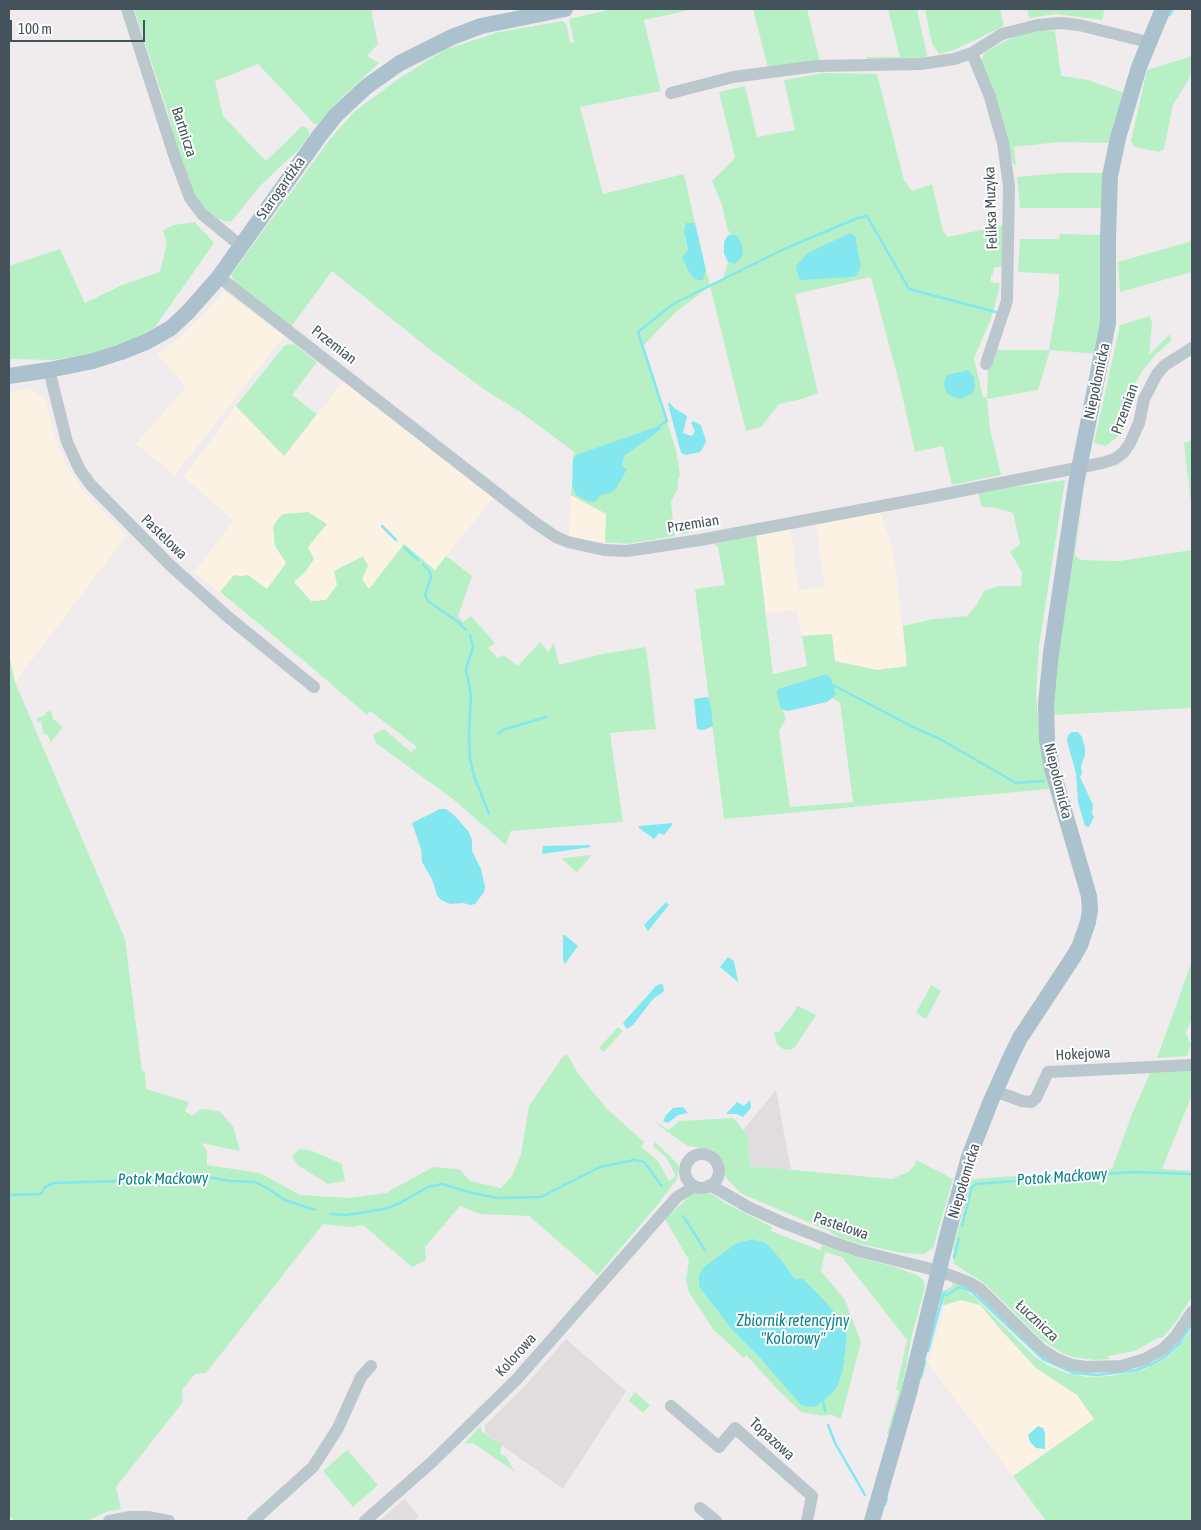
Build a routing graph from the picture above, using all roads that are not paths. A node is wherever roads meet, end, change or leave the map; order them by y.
1 (127, 9) edge
2 (565, 9) edge
3 (1163, 9) edge
4 (1148, 42) junction
5 (972, 53) junction
6 (671, 93) dead end
7 (241, 246) junction
8 (219, 277) junction
9 (1192, 348) edge
10 (986, 364) dead end
11 (49, 370) junction
12 (9, 376) edge
13 (1078, 467) junction
14 (314, 687) dead end
15 (1192, 1066) edge
16 (995, 1091) junction
17 (714, 1181) junction
18 (690, 1182) junction
19 (939, 1271) junction
20 (1192, 1312) edge
21 (371, 1366) dead end
22 (671, 1406) dead end
23 (700, 1508) dead end
24 (109, 1521) edge
25 (169, 1521) edge
26 (253, 1521) edge
27 (365, 1521) edge
28 (716, 1521) edge
29 (808, 1521) edge
30 (872, 1521) edge

1 - 7 street, Bartnicza
2 - 7 main road, Starogardzka
3 - 4 main road, Niepołomicka
4 - 5 street
4 - 13 main road, Niepołomicka
5 - 6 street
5 - 10 street, Feliksa Muzyka
7 - 8 main road, Starogardzka
8 - 11 main road, Starogardzka
8 - 13 street, Przemian
9 - 13 street, Przemian
11 - 12 main road, Starogardzka
11 - 14 street, Pastelowa
13 - 16 main road, Niepołomicka
15 - 16 street, Hokejowa
16 - 19 main road, Niepołomicka
17 - 18 street
17 - 18 street
17 - 19 street, Pastelowa
18 - 27 street, Kolorowa
19 - 20 street, Łucznicza
19 - 30 main road, Niepołomicka
21 - 26 street
22 - 29 street, Topazowa
23 - 28 street
24 - 25 street

